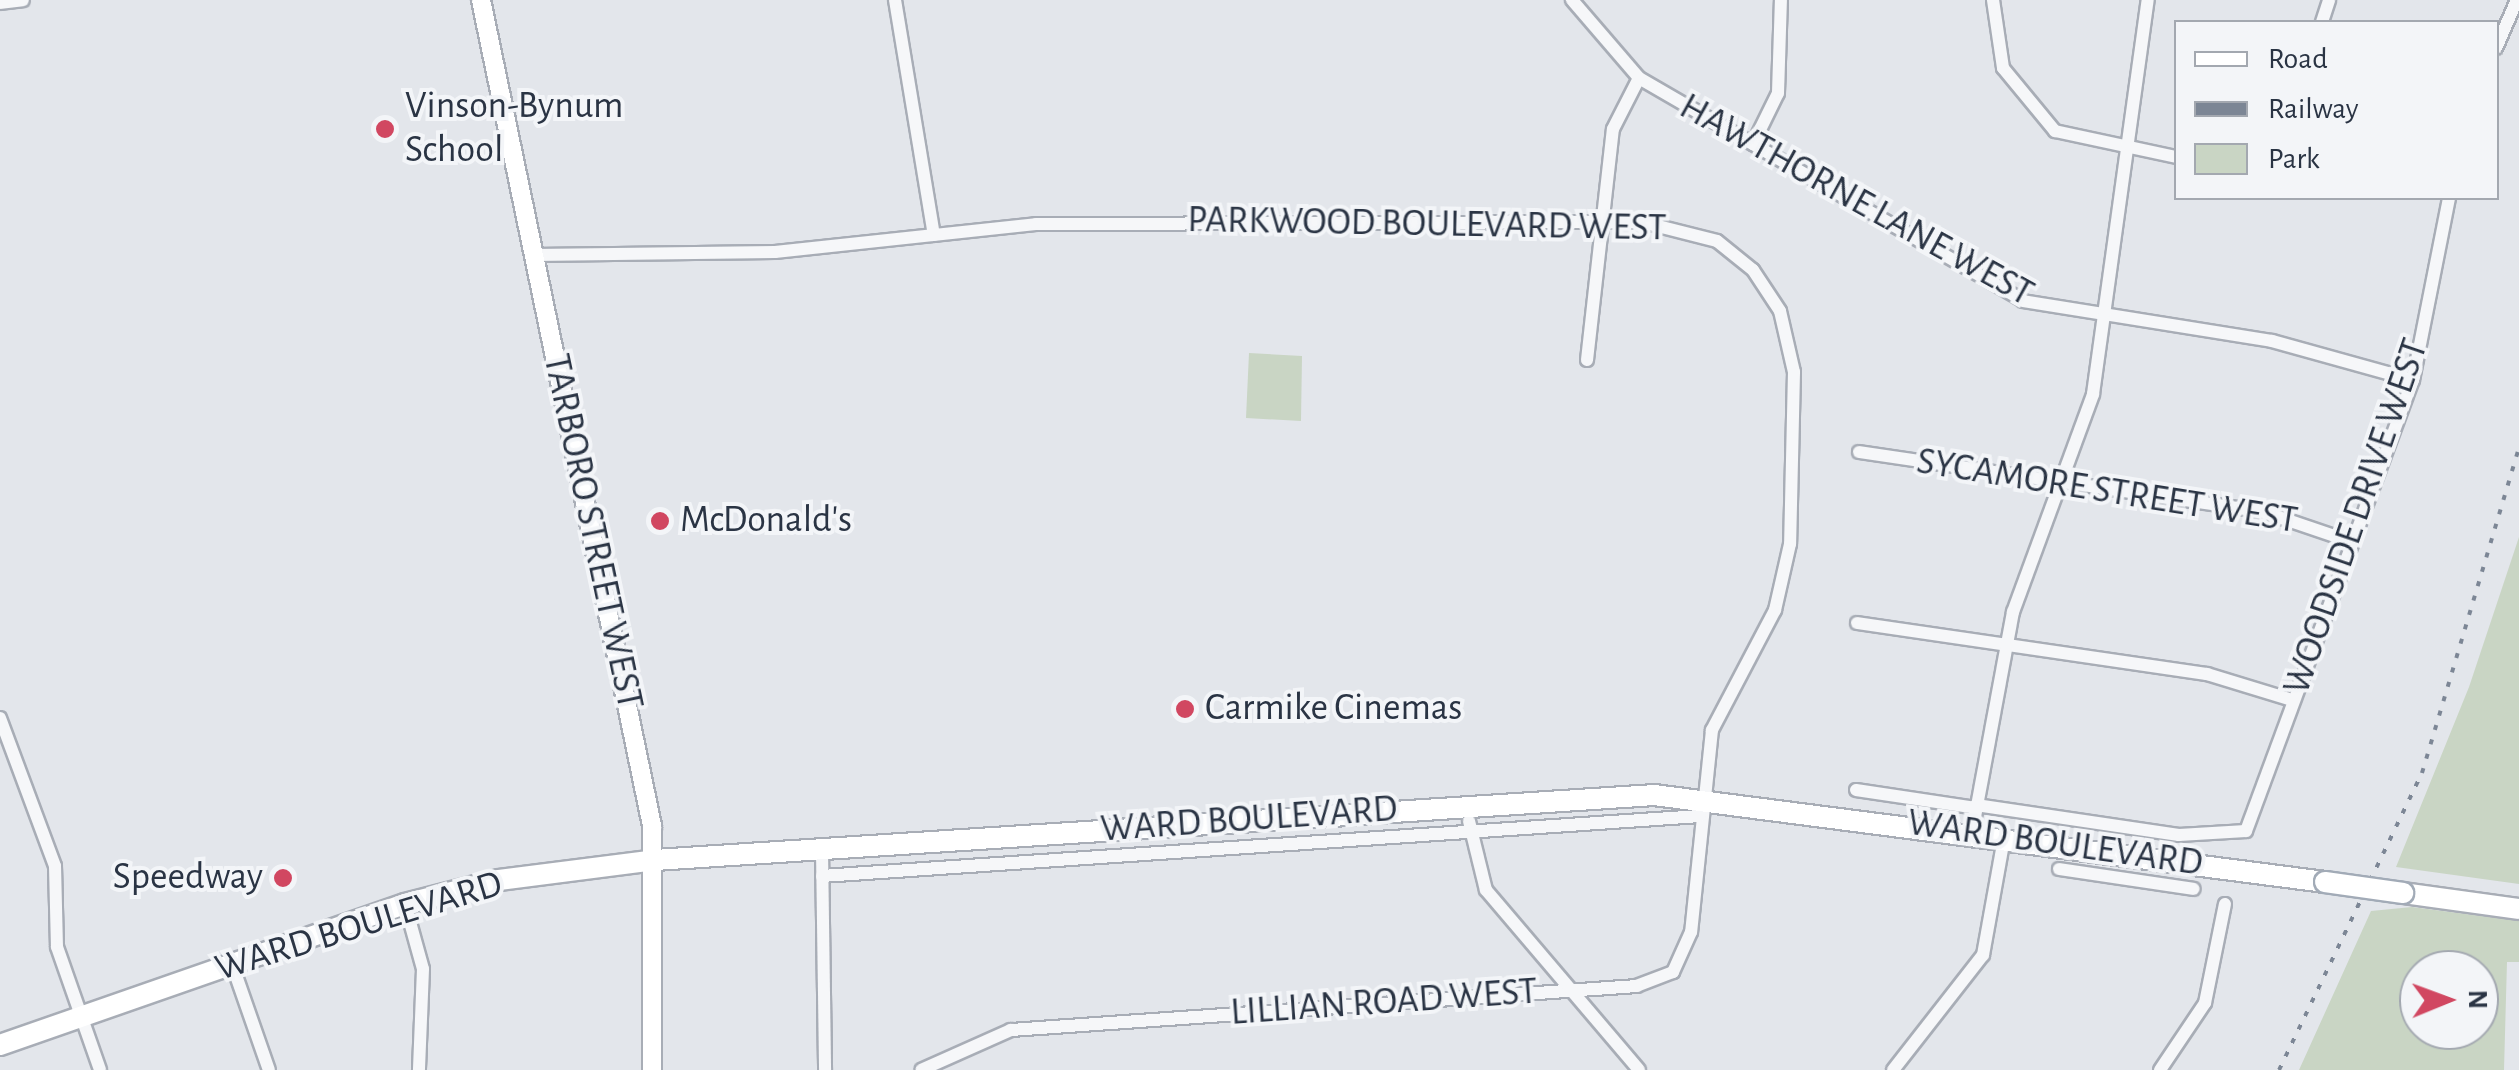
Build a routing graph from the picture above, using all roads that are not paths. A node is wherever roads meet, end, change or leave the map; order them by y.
1 (23, 0) edge
2 (481, 0) edge
3 (895, 0) edge
4 (1572, 0) edge
5 (1781, 0) edge
6 (1993, 0) edge
7 (2148, 0) edge
8 (2516, 0) edge
9 (0, 3) edge
10 (2499, 41) edge
11 (1639, 78) junction
12 (1753, 144) junction
13 (2127, 150) junction
14 (2174, 157) edge
15 (2450, 200) edge
16 (1609, 222) junction
17 (934, 235) junction
18 (534, 255) junction
19 (2105, 318) junction
20 (1587, 360) dead end
21 (2412, 380) junction
22 (1860, 452) dead end
23 (2062, 481) junction
24 (2352, 542) junction
25 (1857, 623) dead end
26 (2006, 644) junction
27 (2292, 700) junction
28 (0, 718) edge
29 (1856, 790) dead end
30 (1467, 804) junction
31 (1701, 806) junction
32 (1976, 806) junction
33 (1470, 827) junction
34 (1972, 833) junction
35 (2004, 837) junction
36 (822, 850) junction
37 (2112, 853) junction
38 (655, 860) junction
39 (2059, 869) dead end
40 (822, 876) junction
41 (2109, 876) junction
42 (2194, 889) dead end
43 (405, 904) junction
44 (2225, 904) dead end
45 (2519, 909) edge
46 (232, 964) junction
47 (1574, 990) junction
48 (81, 1016) junction
49 (0, 1045) edge
50 (100, 1070) edge
51 (270, 1070) edge
52 (419, 1070) edge
53 (652, 1070) edge
54 (825, 1070) edge
55 (921, 1070) edge
56 (1639, 1070) edge
57 (1893, 1070) edge
58 (2160, 1070) edge

1 - 9 street
2 - 18 main road, TARBORO STREET WEST
3 - 17 street
4 - 11 street, HAWTHORNE LANE WEST
5 - 12 street
6 - 13 street
7 - 13 street
8 - 10 street
11 - 12 street, HAWTHORNE LANE WEST
11 - 16 street
12 - 19 street, HAWTHORNE LANE WEST
13 - 14 street
13 - 19 street
15 - 21 street, WOODSIDE DRIVE WEST
16 - 17 street, PARKWOOD BOULEVARD WEST
16 - 20 street
16 - 31 street, PARKWOOD BOULEVARD WEST
17 - 18 street, PARKWOOD BOULEVARD WEST
18 - 38 main road, TARBORO STREET WEST
19 - 21 street, HAWTHORNE LANE WEST
19 - 23 street
21 - 24 street, WOODSIDE DRIVE WEST
22 - 23 street, SYCAMORE STREET WEST
23 - 24 street, SYCAMORE STREET WEST
23 - 26 street
24 - 27 street, WOODSIDE DRIVE WEST
25 - 26 street
26 - 27 street
26 - 32 street
27 - 32 street, WOODSIDE DRIVE WEST
28 - 48 street
29 - 32 street
30 - 31 main road, WARD BOULEVARD
30 - 33 street
30 - 36 main road, WARD BOULEVARD
31 - 33 street
31 - 34 main road, WARD BOULEVARD
31 - 47 street, LILLIAN ROAD WEST
32 - 34 street
33 - 40 street
33 - 47 street
34 - 35 main road, WARD BOULEVARD
35 - 37 main road, WARD BOULEVARD
35 - 57 street
36 - 38 main road, WARD BOULEVARD
36 - 40 street
37 - 41 street
37 - 45 main road, WARD BOULEVARD, bridge
38 - 43 main road, WARD BOULEVARD
38 - 53 main road, TARBORO STREET WEST
39 - 41 street
40 - 54 street
41 - 42 street
43 - 46 main road, WARD BOULEVARD
43 - 52 street
44 - 58 street
46 - 48 main road, WARD BOULEVARD
46 - 51 street
47 - 55 street, LILLIAN ROAD WEST
47 - 56 street
48 - 49 main road, WARD BOULEVARD
48 - 50 street

